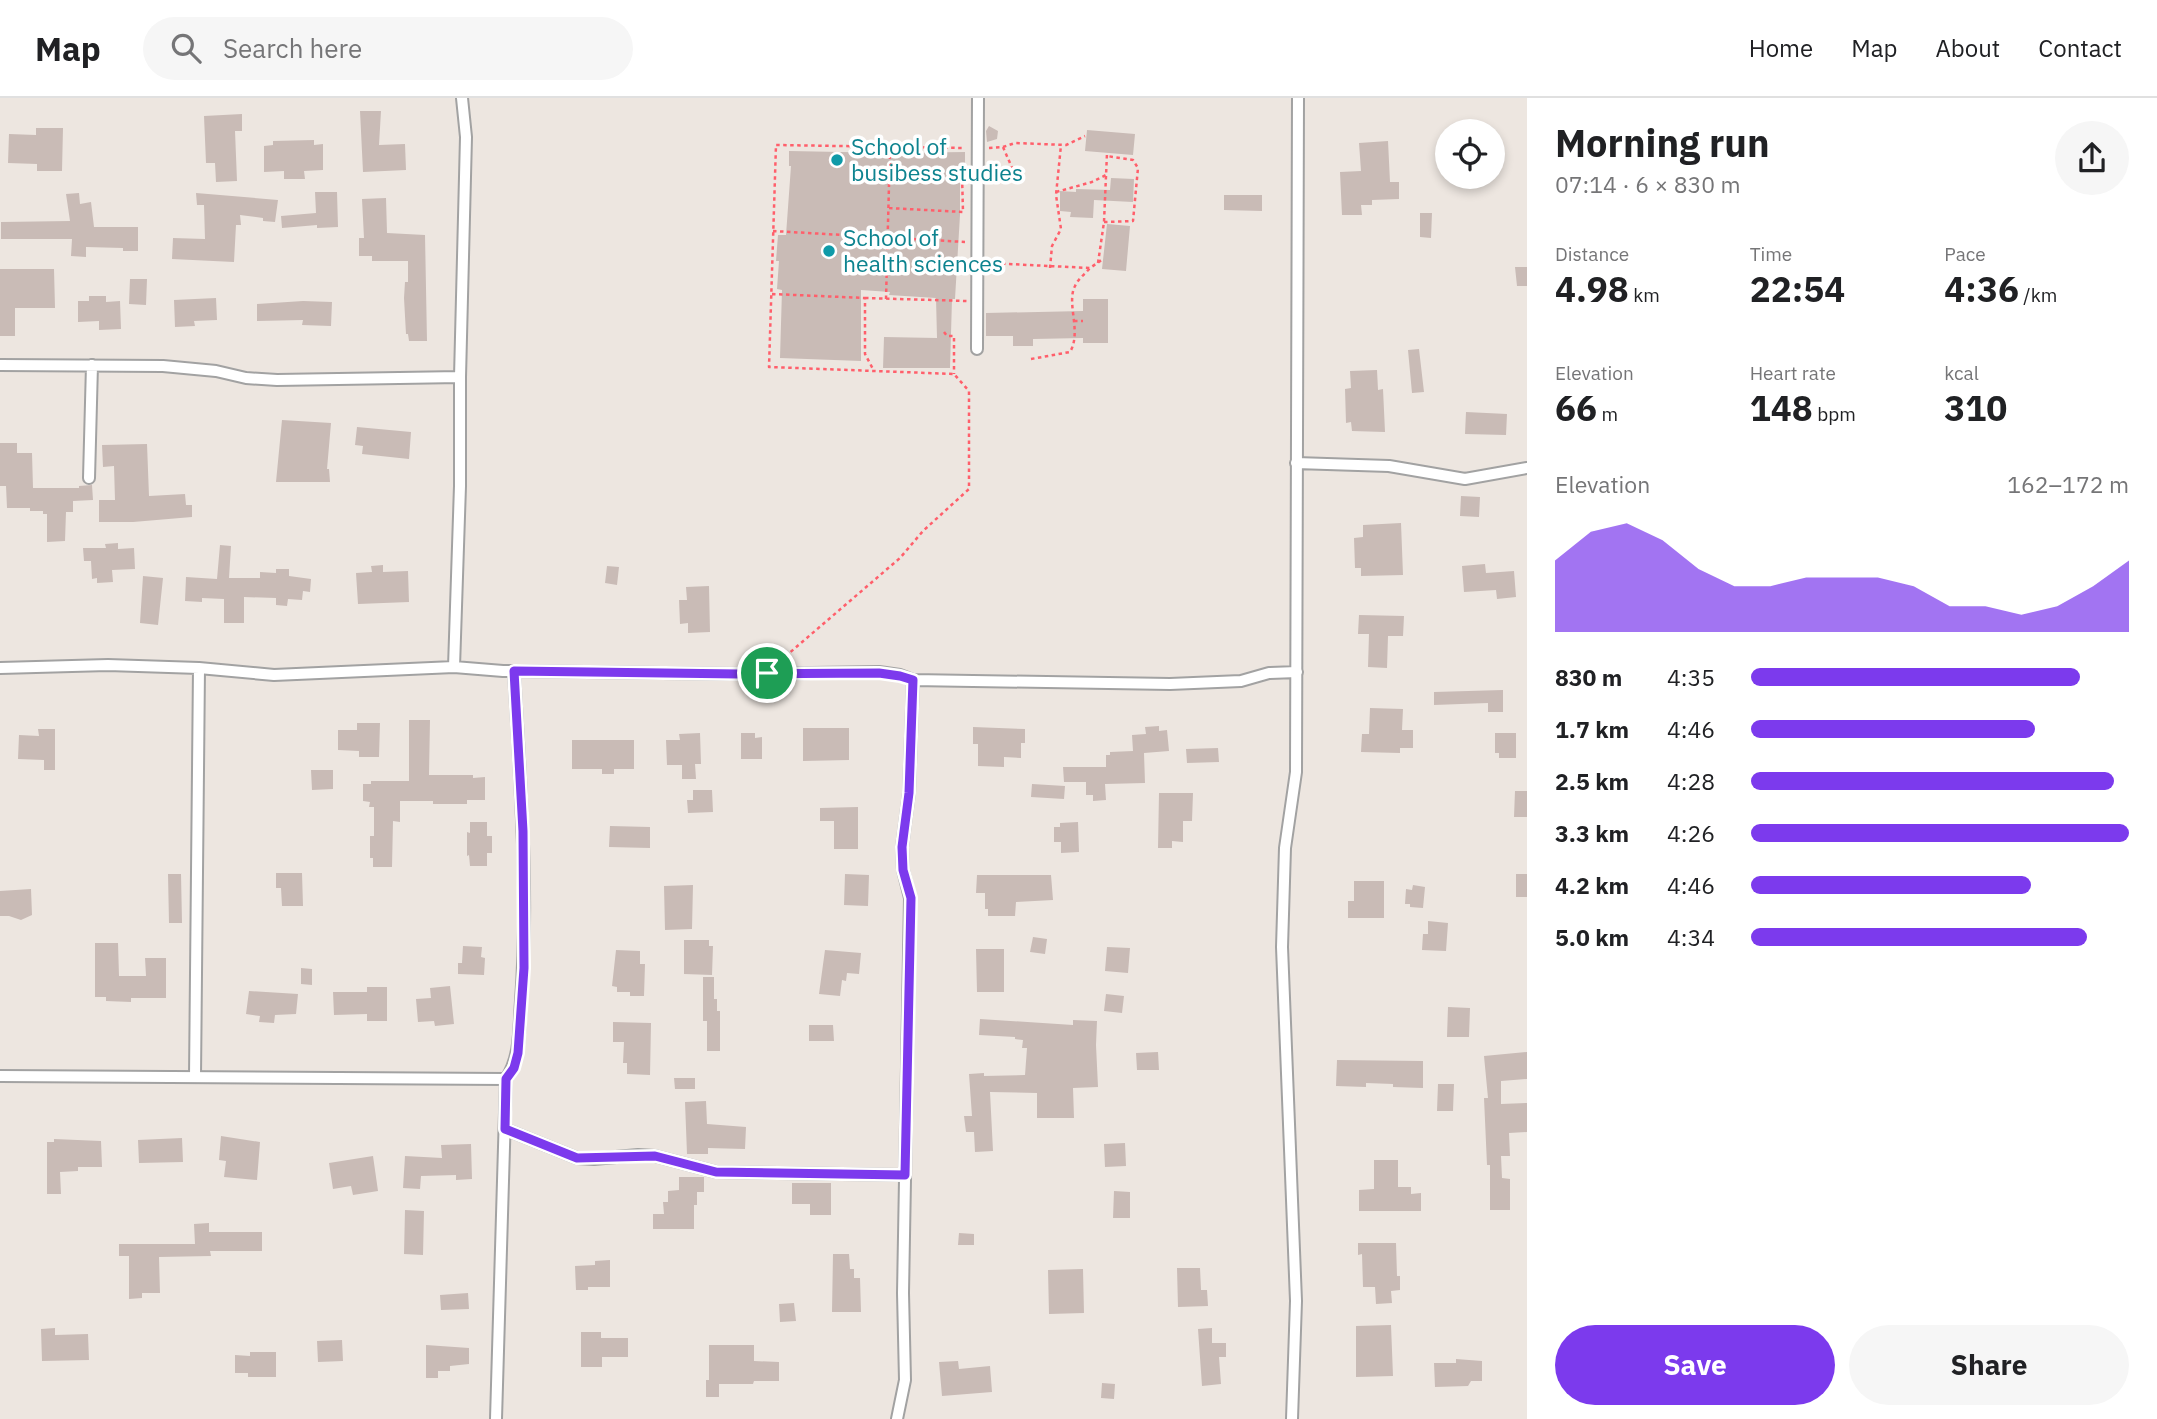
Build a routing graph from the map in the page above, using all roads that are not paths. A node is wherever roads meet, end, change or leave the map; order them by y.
1 (462, 98) edge
2 (978, 98) edge
3 (1298, 98) edge
4 (977, 342) dead end
5 (0, 365) edge
6 (92, 365) junction
7 (460, 377) junction
8 (1296, 463) junction
9 (1527, 468) edge
10 (89, 478) dead end
11 (454, 667) junction
12 (0, 668) edge
13 (199, 668) junction
14 (514, 671) junction
15 (1297, 672) junction
16 (913, 680) junction
17 (0, 1076) edge
18 (195, 1077) junction
19 (506, 1079) junction
20 (505, 1129) junction
21 (905, 1175) junction
22 (496, 1419) edge
23 (897, 1419) edge
24 (1292, 1419) edge

1 - 7 street
2 - 4 street
3 - 8 street
5 - 6 street
6 - 7 street
6 - 10 street
7 - 11 street
8 - 9 street
8 - 15 street
11 - 13 street
11 - 14 street
12 - 13 street
13 - 18 street
14 - 16 street
14 - 19 street
15 - 16 street
15 - 24 street
16 - 21 street
17 - 18 street
18 - 19 street
19 - 20 street
20 - 21 street
20 - 22 street
21 - 23 street

